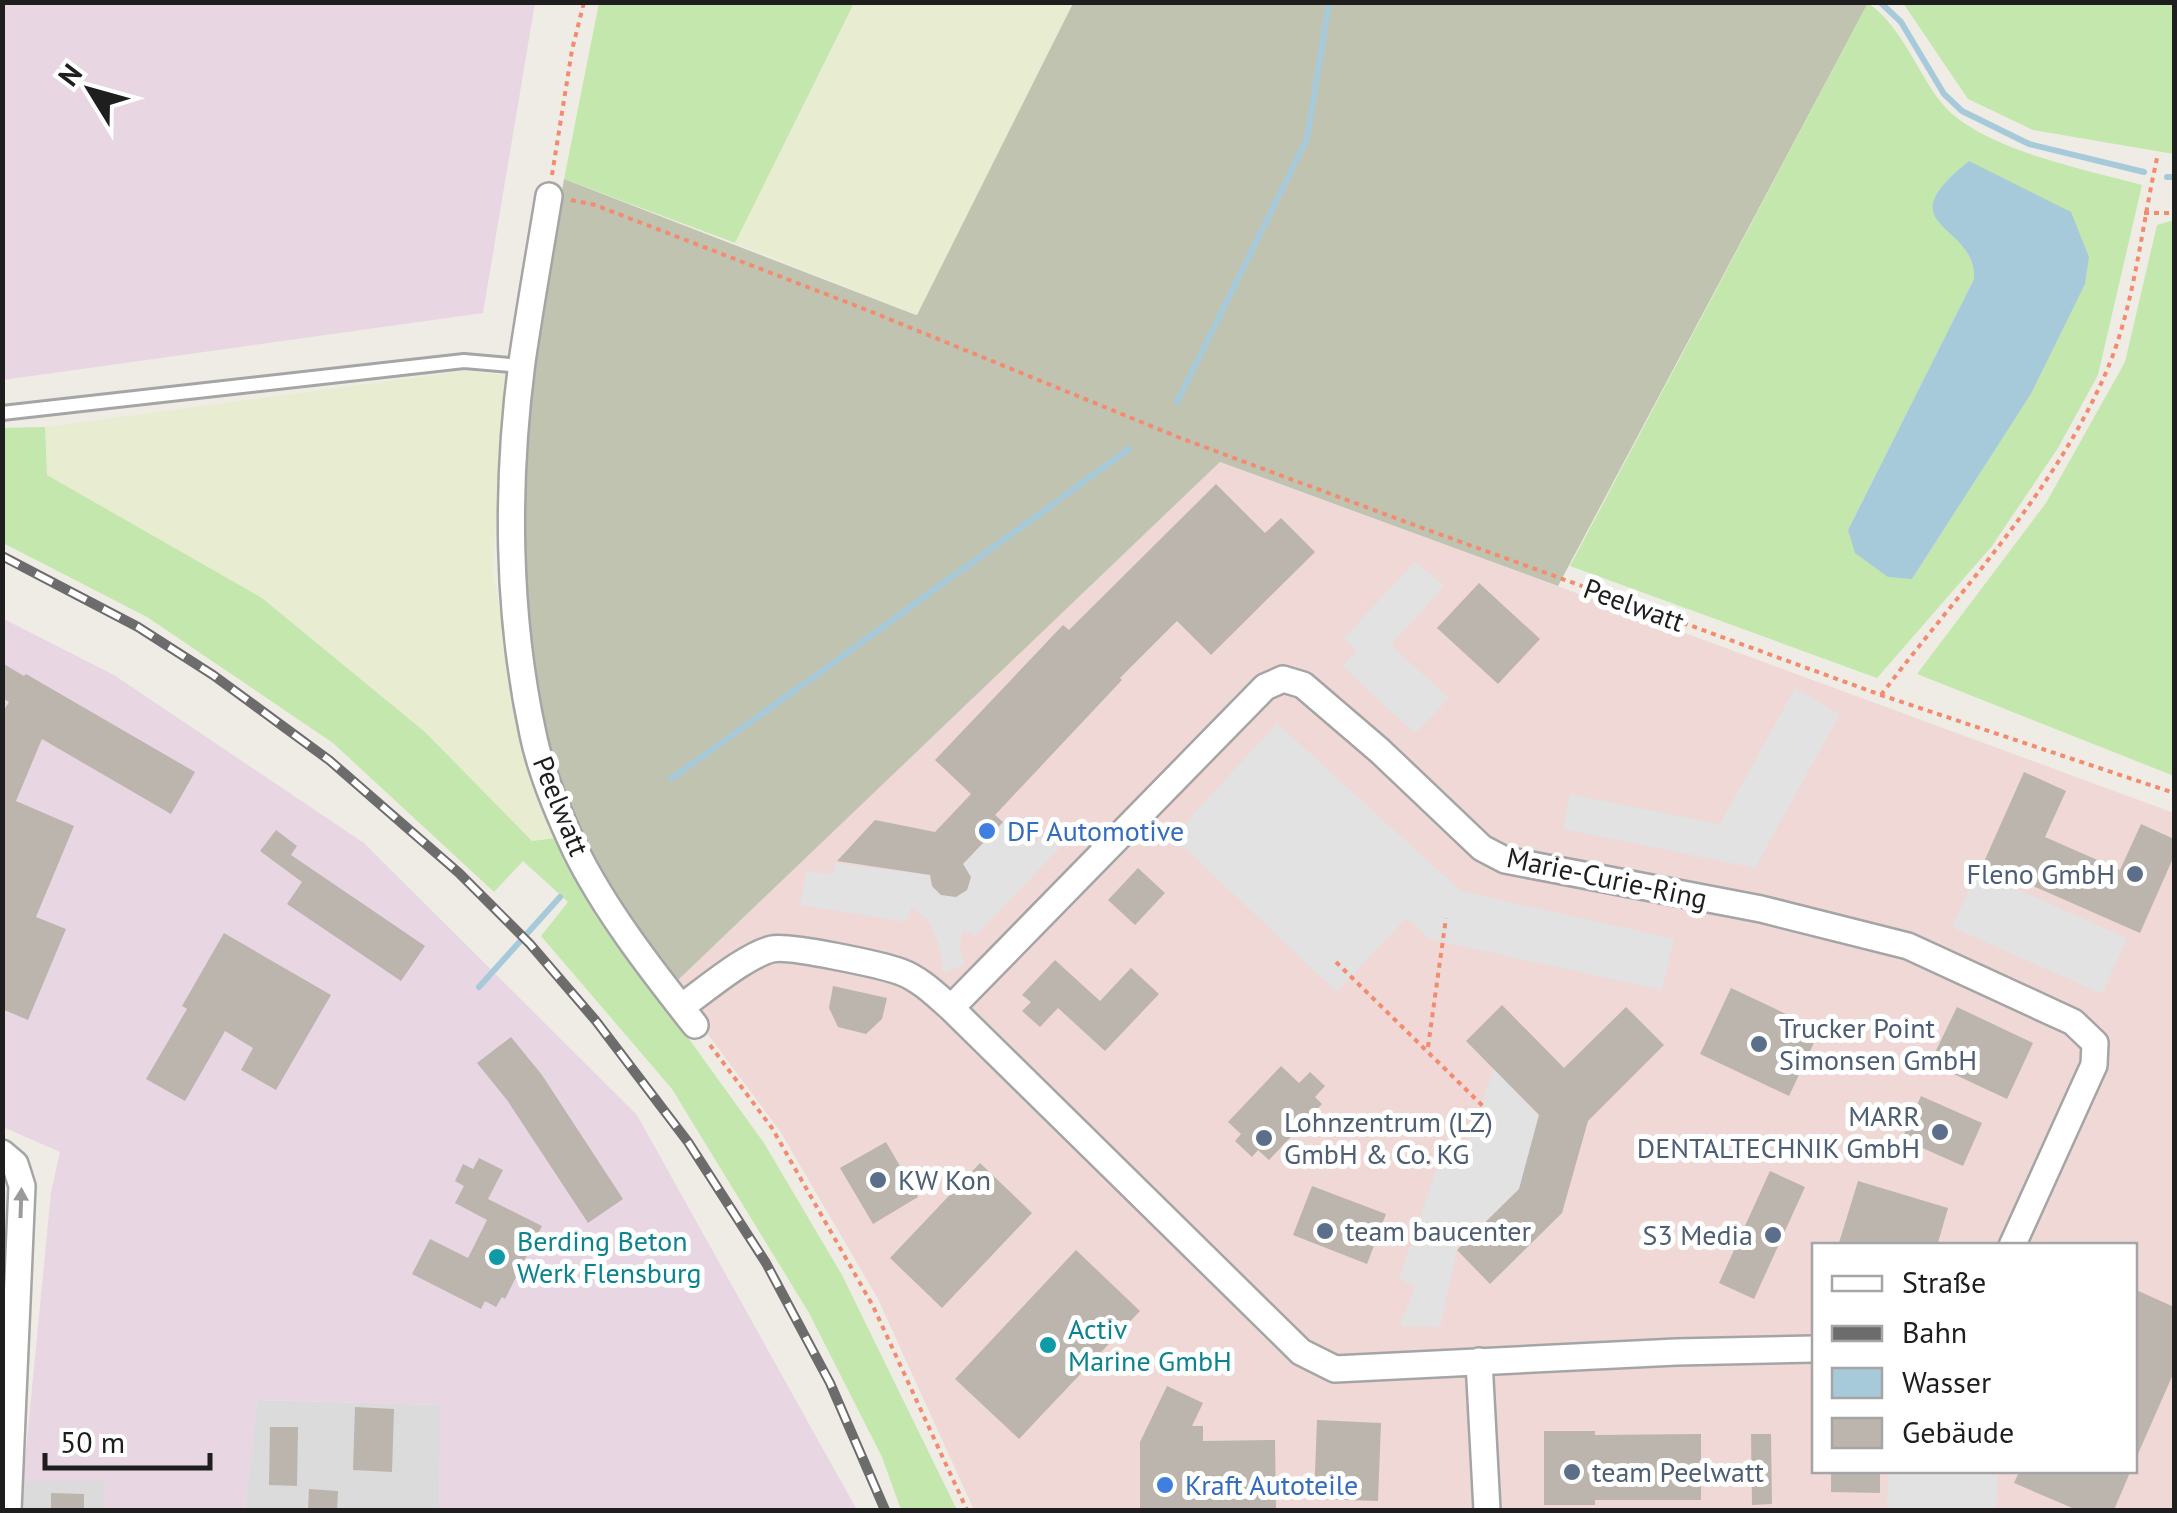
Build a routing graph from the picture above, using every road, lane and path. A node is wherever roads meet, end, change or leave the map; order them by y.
1 (584, 2) edge
2 (2158, 154) dead end
3 (555, 197) junction
4 (2174, 213) edge
5 (2144, 214) junction
6 (522, 366) junction
7 (2, 413) edge
8 (1881, 695) junction
9 (2174, 793) edge
10 (1446, 918) dead end
11 (1336, 962) dead end
12 (952, 1008) junction
13 (688, 1016) junction
14 (1427, 1050) junction
15 (1492, 1116) dead end
16 (2, 1153) edge
17 (2013, 1243) edge
18 (1812, 1350) edge
19 (1479, 1361) junction
20 (8, 1510) edge
21 (967, 1510) edge
22 (1487, 1510) edge

1 - 3 path
2 - 5 path
3 - 6 street, Peelwatt
3 - 8 path, Peelwatt
4 - 5 path
5 - 8 path
6 - 7 lane
6 - 13 street, Peelwatt
8 - 9 path, Peelwatt
10 - 14 path
11 - 14 path
12 - 13 street
12 - 17 street, Marie-Curie-Ring
12 - 19 street
13 - 21 path
14 - 15 path
20 -> 16 street
18 - 19 street
19 - 22 street

